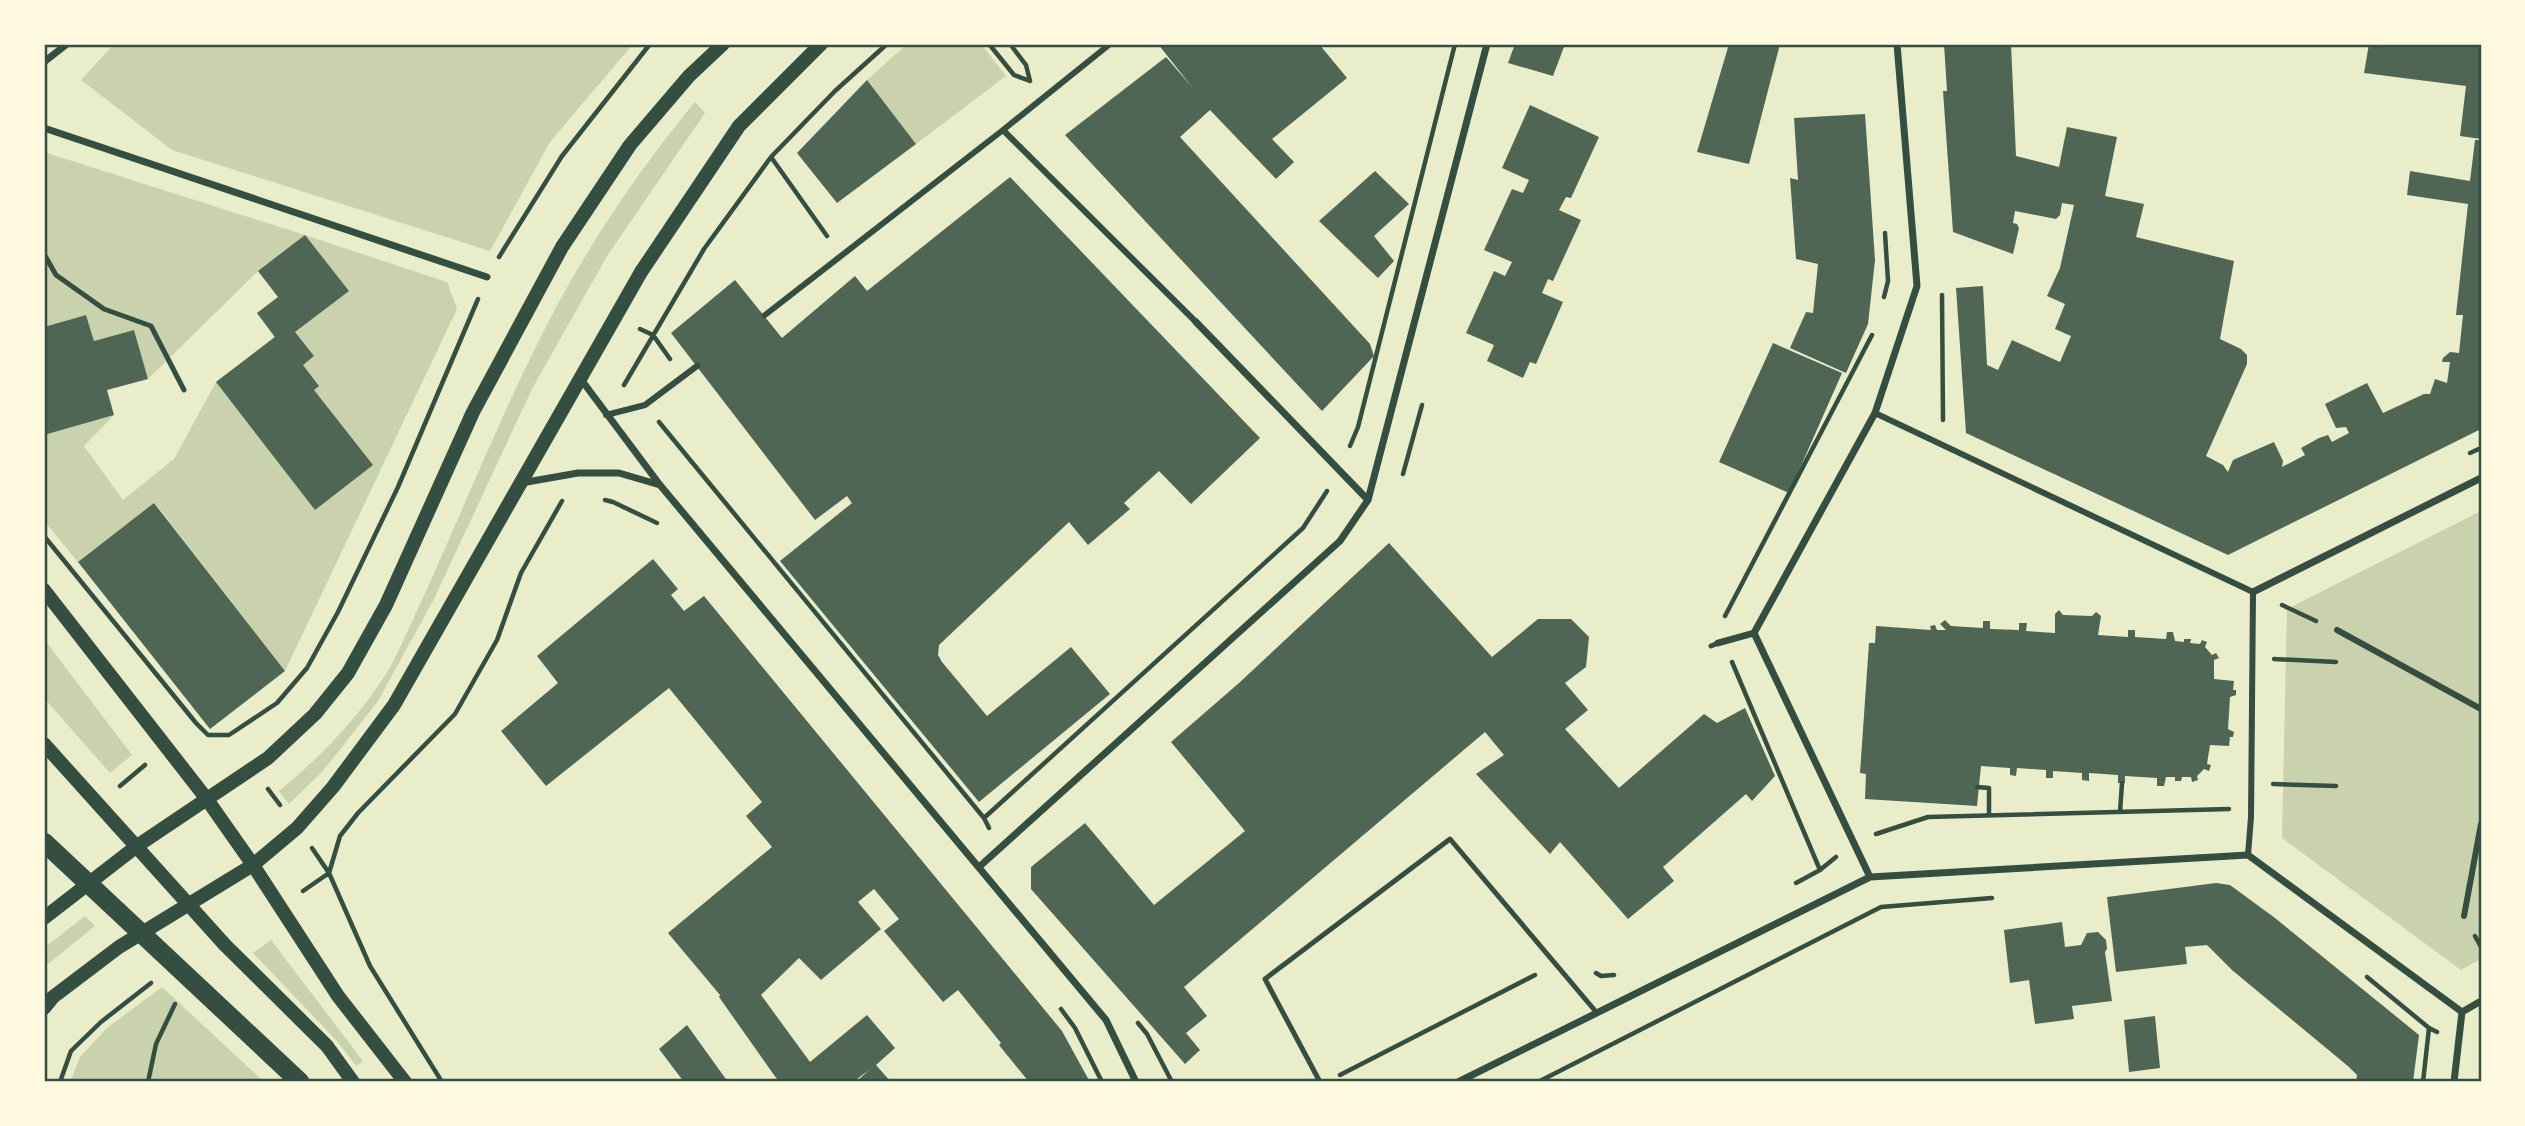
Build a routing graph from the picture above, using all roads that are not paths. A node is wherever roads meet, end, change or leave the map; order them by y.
1 (68, 44) edge
2 (723, 44) edge
3 (821, 44) edge
4 (1110, 44) edge
5 (1487, 44) edge
6 (1897, 44) edge
7 (44, 62) edge
8 (44, 128) edge
9 (1003, 130) junction
10 (44, 254) edge
11 (487, 277) road end
12 (765, 315) dead end
13 (1196, 321) joint
14 (697, 366) dead end
15 (579, 377) junction
16 (184, 390) dead end
17 (1875, 413) junction
18 (606, 415) junction
19 (2481, 478) edge
20 (521, 483) junction
21 (660, 485) junction
22 (1368, 500) junction
23 (44, 590) edge
24 (2253, 592) junction
25 (2337, 630) road end
26 (1754, 633) junction
27 (1715, 645) dead end
28 (2481, 709) edge
29 (44, 744) edge
30 (206, 799) junction
31 (2481, 824) edge
32 (44, 842) edge
33 (136, 846) junction
34 (2248, 855) junction
35 (253, 865) junction
36 (979, 867) junction
37 (1870, 877) junction
38 (188, 905) junction
39 (2464, 916) dead end
40 (44, 918) edge
41 (2481, 1001) edge
42 (44, 1008) edge
43 (2462, 1012) junction
44 (1597, 1013) junction
45 (300, 1082) edge
46 (353, 1082) edge
47 (405, 1082) edge
48 (1136, 1082) edge
49 (1320, 1082) edge
50 (1458, 1082) edge
51 (2454, 1082) edge

1 - 7 street
2 - 30 main road
3 - 15 main road
4 - 9 street
5 - 22 street
6 - 17 street
8 - 11 street
9 - 12 street
9 - 13 street
10 - 16 lane
13 - 22 street
14 - 18 street
15 - 18 street
15 - 20 main road
17 - 24 street
17 - 26 street
18 - 21 street
19 - 24 street
20 - 21 street
20 - 35 main road
21 - 36 street
22 - 36 street
23 - 30 main road
24 - 34 street
25 - 28 street
26 - 27 street
26 - 37 street
29 - 33 main road
30 - 33 main road
30 - 35 main road
31 - 39 street
32 - 45 highway
33 - 38 main road
33 - 40 main road
34 - 37 street
34 - 43 street
35 - 38 main road
35 - 47 main road
36 - 48 street
37 - 44 street
38 - 42 main road
38 - 46 main road
41 - 43 street
43 - 51 street
44 - 49 lane
44 - 50 street

